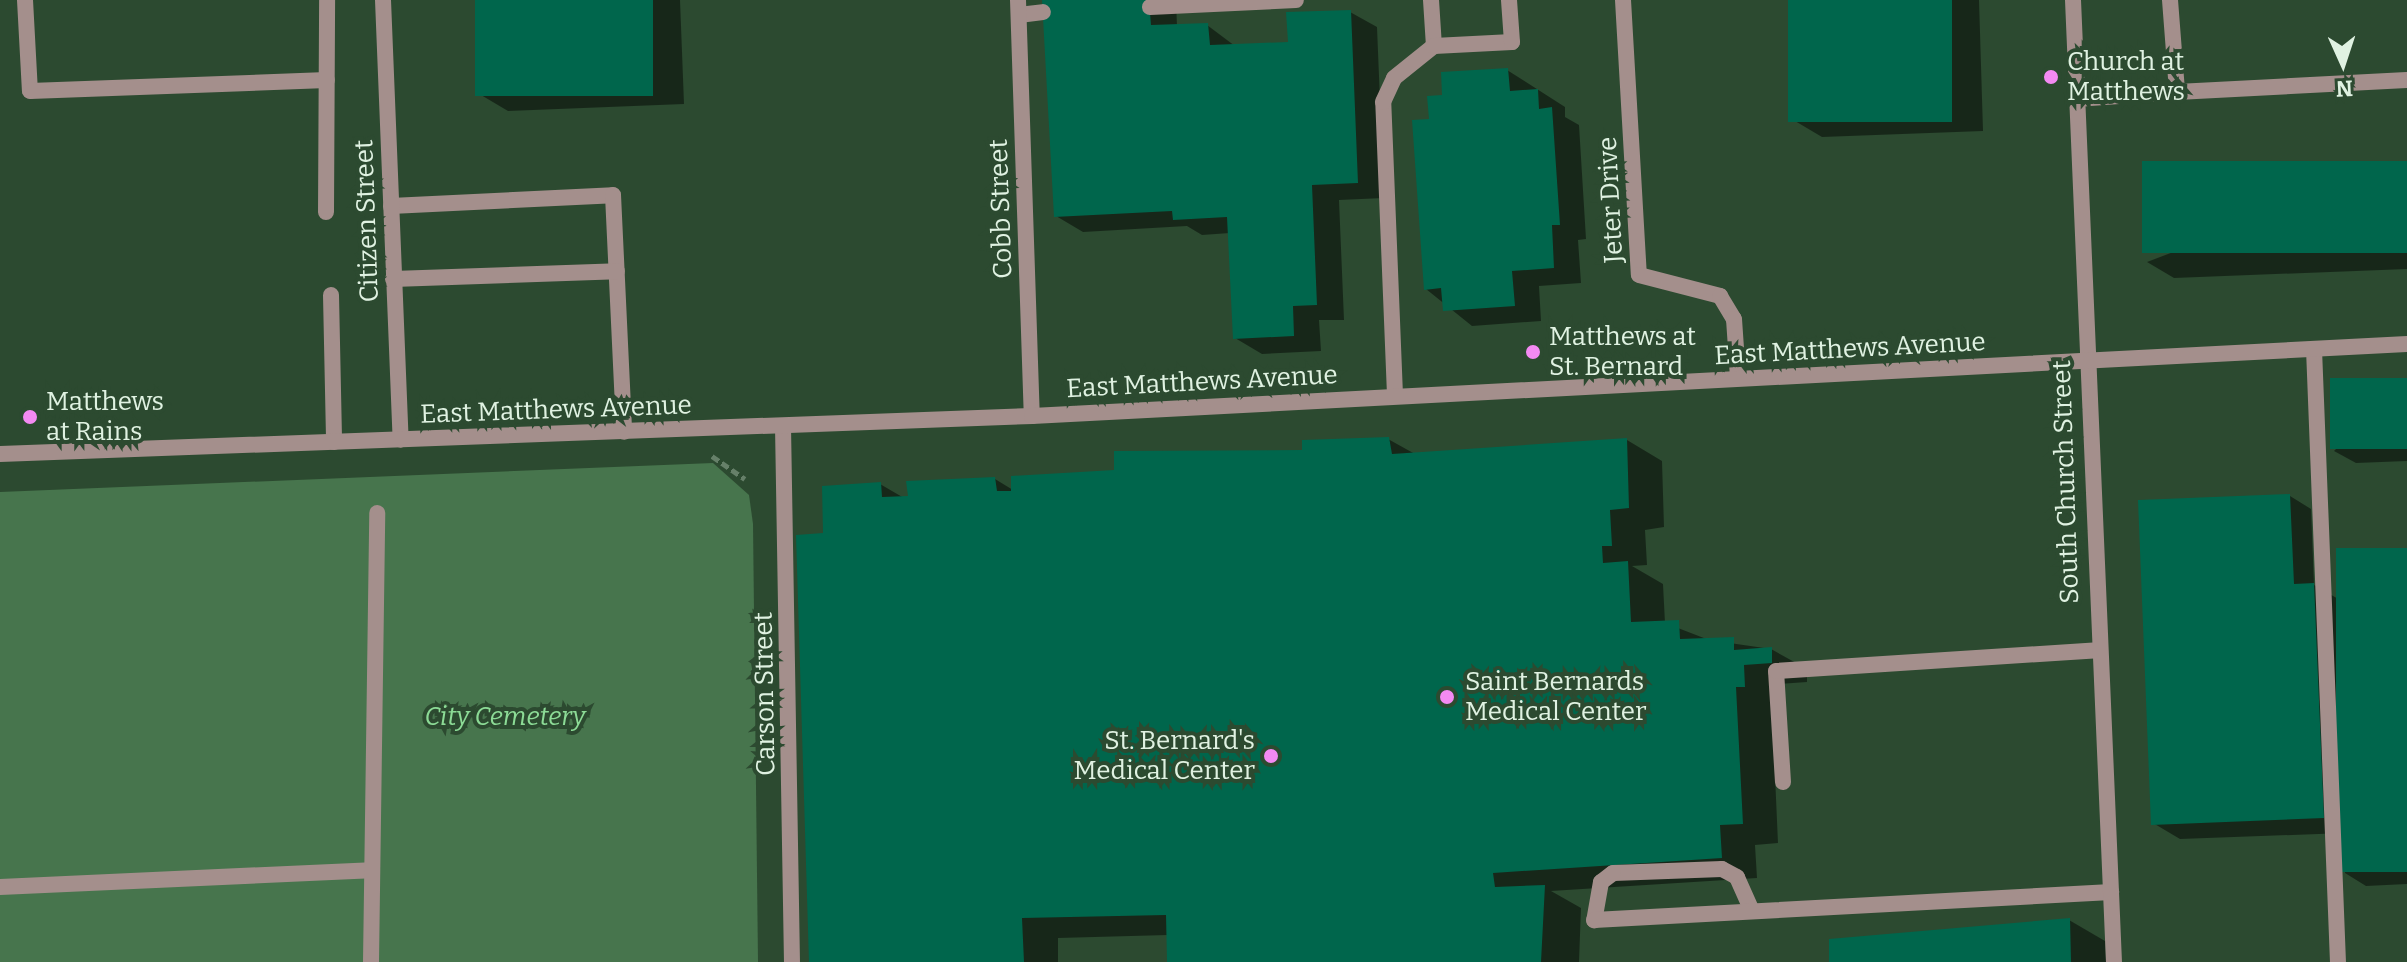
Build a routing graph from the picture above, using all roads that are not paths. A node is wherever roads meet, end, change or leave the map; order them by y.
1 (25, 0) edge
2 (327, 0) edge
3 (383, 0) edge
4 (1296, 0) edge
5 (1431, 0) edge
6 (1509, 0) edge
7 (1623, 0) edge
8 (2073, 0) edge
9 (2170, 0) edge
10 (1018, 7) edge
11 (1150, 7) dead end
12 (1043, 12) dead end
13 (1434, 46) junction
14 (327, 80) junction
15 (2407, 80) edge
16 (2177, 92) junction
17 (2076, 99) junction
18 (391, 206) junction
19 (326, 212) dead end
20 (617, 271) junction
21 (393, 279) junction
22 (331, 295) dead end
23 (2407, 344) edge
24 (2314, 349) junction
25 (2085, 361) junction
26 (1738, 378) junction
27 (1395, 395) junction
28 (1032, 416) junction
29 (783, 426) junction
30 (624, 432) junction
31 (401, 440) junction
32 (334, 442) junction
33 (0, 454) edge
34 (377, 513) dead end
35 (2097, 650) junction
36 (1783, 782) dead end
37 (371, 870) junction
38 (0, 887) edge
39 (2111, 892) junction
40 (1752, 911) junction
41 (371, 962) edge
42 (792, 962) edge
43 (2114, 962) edge
44 (2338, 962) edge

1 - 14 street
2 - 14 street
3 - 18 street, Citizen Street
4 - 11 street
5 - 13 street
6 - 13 street
7 - 26 street, Jeter Drive
8 - 17 street, South Church Street
9 - 16 street
10 - 12 street
10 - 28 street, Cobb Street
13 - 27 street
14 - 19 street
15 - 16 street
16 - 17 street
17 - 25 street, South Church Street
18 - 20 street
18 - 21 street, Citizen Street
20 - 21 street
20 - 30 street
21 - 31 street, Citizen Street
22 - 32 street
23 - 24 street, East Matthews Avenue
24 - 25 street, East Matthews Avenue
24 - 44 street
25 - 26 street, East Matthews Avenue
25 - 35 street, South Church Street
26 - 27 street, East Matthews Avenue
27 - 28 street, East Matthews Avenue
28 - 29 street, East Matthews Avenue
29 - 30 street, East Matthews Avenue
29 - 42 street, Carson Street
30 - 31 street, East Matthews Avenue
31 - 32 street, East Matthews Avenue
32 - 33 street, East Matthews Avenue
34 - 37 street
35 - 36 street
35 - 39 street, South Church Street
37 - 38 street
37 - 41 street
39 - 40 street
39 - 43 street, South Church Street
40 - 40 street

